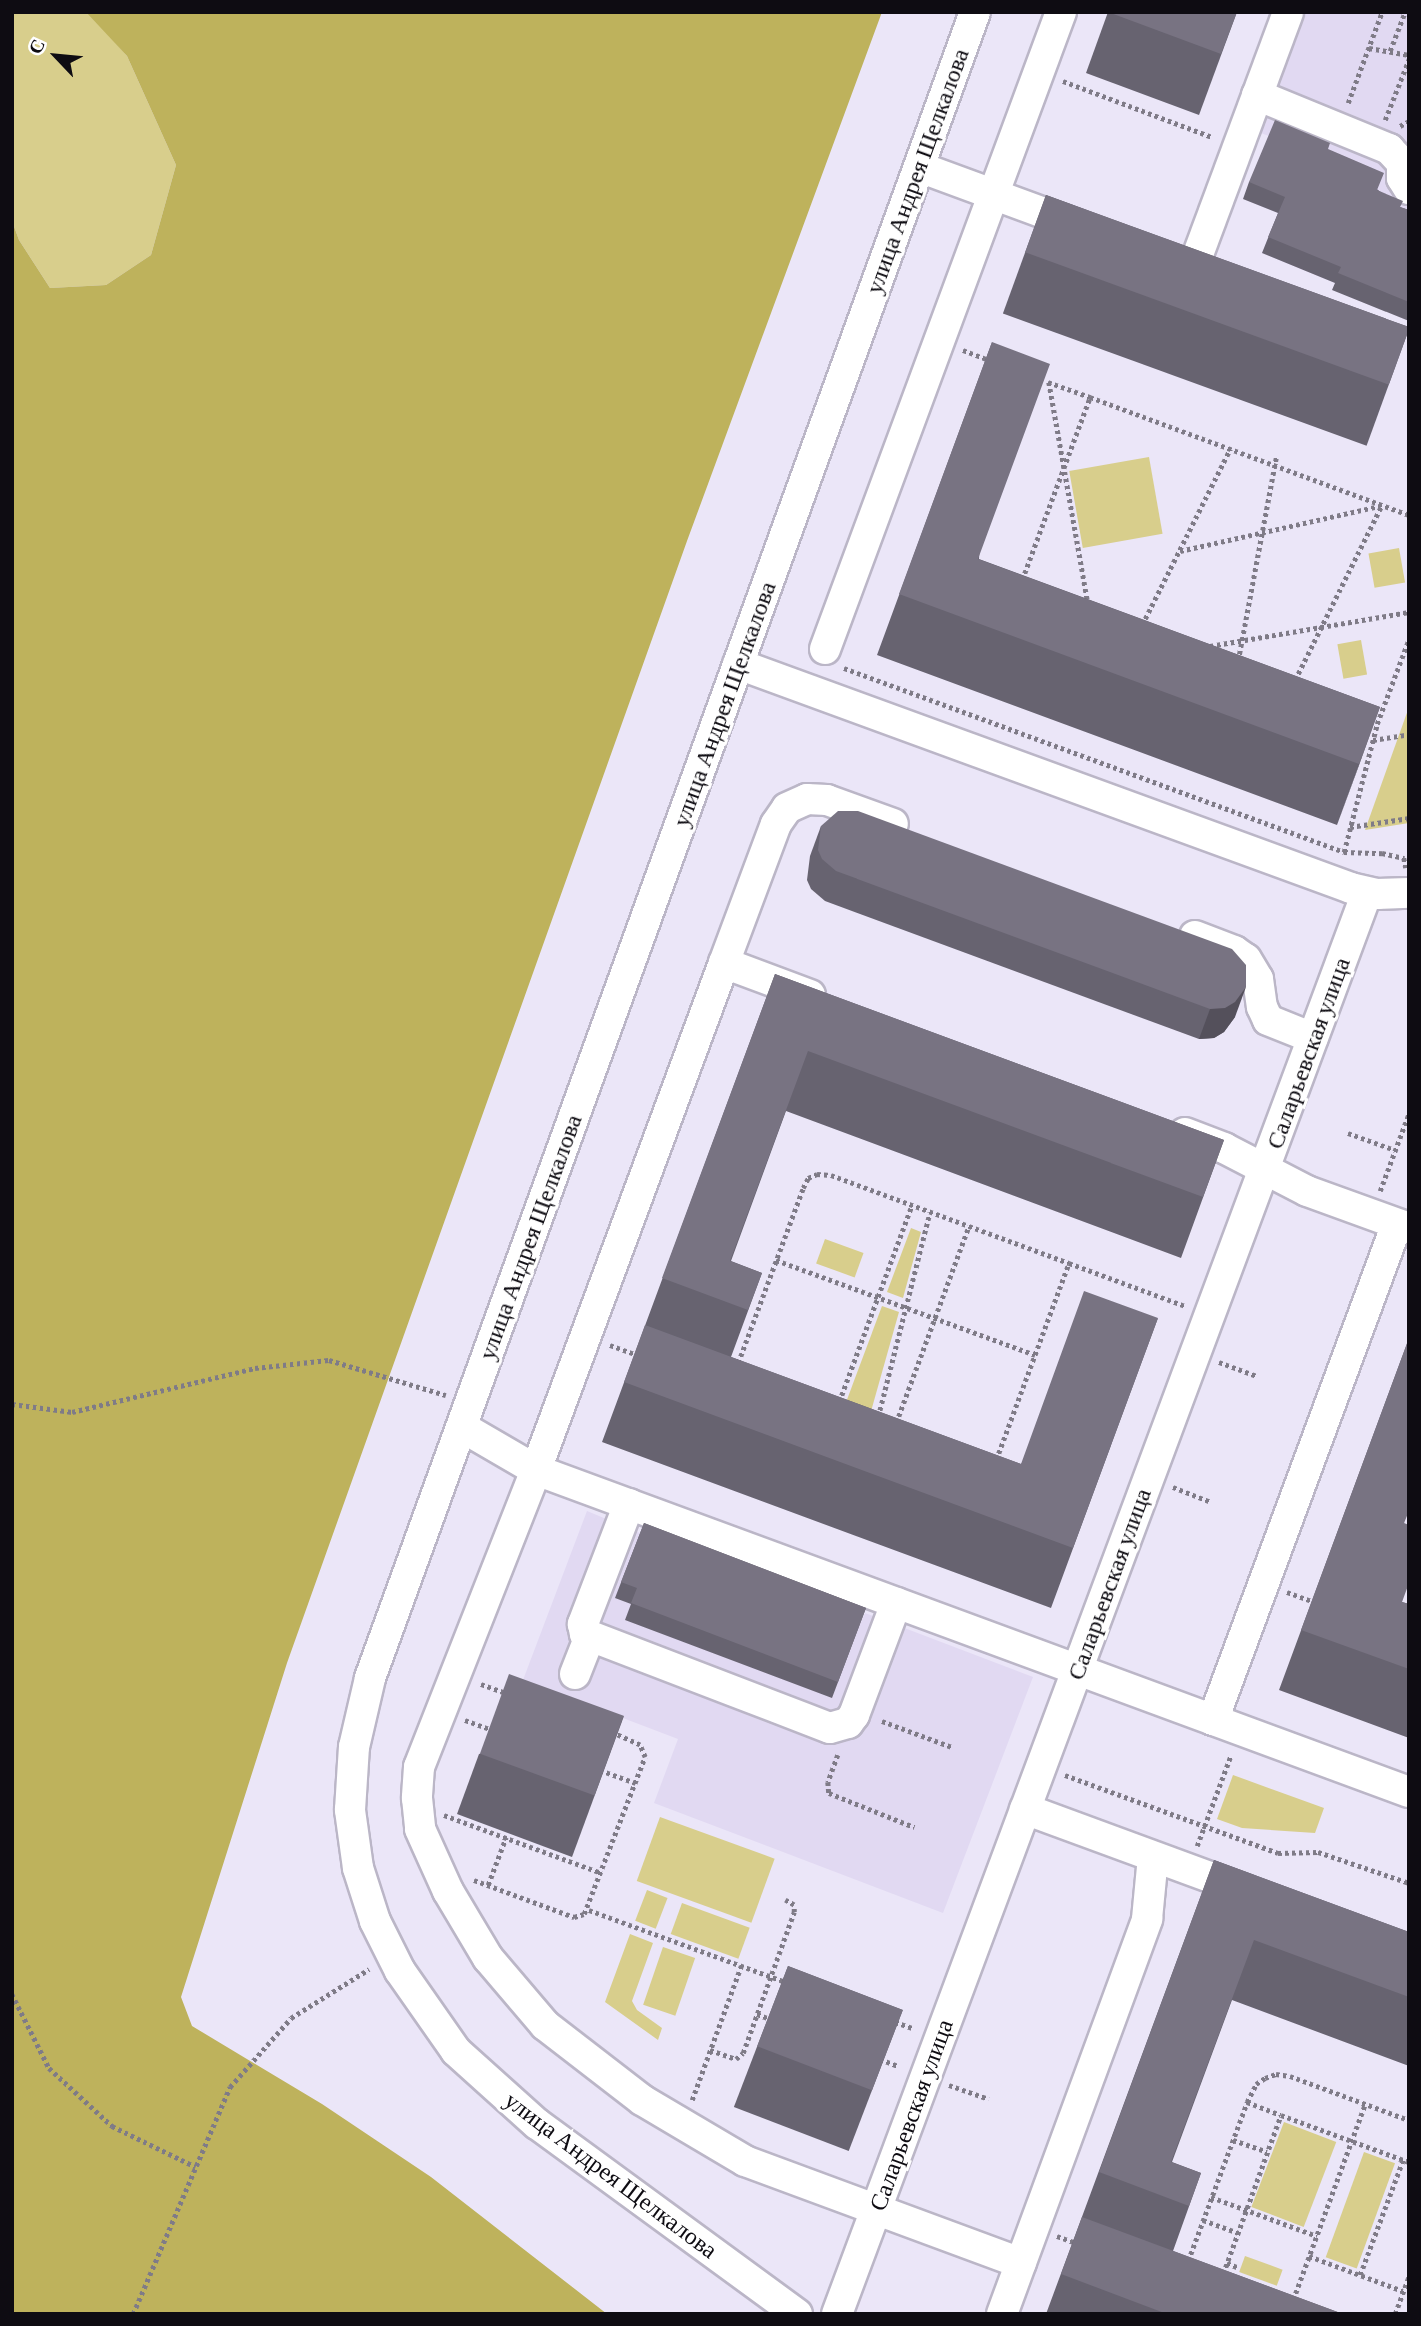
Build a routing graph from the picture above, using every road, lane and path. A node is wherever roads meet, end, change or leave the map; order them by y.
1 (975, 12) edge
2 (1061, 12) edge
3 (1288, 12) edge
4 (1382, 12) edge
5 (1405, 12) edge
6 (1369, 48) junction
7 (1390, 51) junction
8 (1409, 57) edge
9 (1039, 72) junction
10 (1258, 94) junction
11 (1338, 128) junction
12 (1382, 128) dead end
13 (1238, 146) junction
14 (919, 167) junction
15 (1409, 188) edge
16 (993, 194) junction
17 (1106, 236) edge
18 (1193, 268) edge
19 (986, 359) edge
20 (999, 364) edge
21 (1036, 378) edge
22 (1049, 382) junction
23 (1090, 397) junction
24 (1230, 449) junction
25 (1276, 457) dead end
26 (1274, 465) junction
27 (1064, 468) junction
28 (1382, 505) junction
29 (1409, 515) edge
30 (1262, 533) junction
31 (1180, 551) junction
32 (1020, 589) edge
33 (1088, 604) edge
34 (1409, 612) edge
35 (1322, 626) junction
36 (1137, 635) edge
37 (1409, 639) edge
38 (1242, 640) junction
39 (1205, 647) edge
40 (834, 659) joint
41 (738, 664) junction
42 (1236, 672) edge
43 (1290, 692) edge
44 (1368, 721) edge
45 (1377, 724) junction
46 (1409, 734) edge
47 (1373, 740) junction
48 (1409, 818) edge
49 (1350, 827) junction
50 (920, 834) edge
51 (1344, 852) junction
52 (1404, 858) dead end
53 (1367, 893) junction
54 (1409, 893) edge
55 (1166, 925) edge
56 (724, 963) junction
57 (830, 1002) edge
58 (1313, 1038) junction
59 (1409, 1113) edge
60 (1158, 1123) edge
61 (1348, 1133) dead end
62 (1395, 1150) junction
63 (1265, 1168) junction
64 (912, 1205) junction
65 (930, 1212) junction
66 (1392, 1222) edge
67 (969, 1226) junction
68 (776, 1260) junction
69 (1069, 1263) junction
70 (878, 1297) junction
71 (1166, 1299) dead end
72 (906, 1308) junction
73 (935, 1318) junction
74 (586, 1336) junction
75 (1195, 1353) junction
76 (1035, 1355) junction
77 (647, 1359) edge
78 (733, 1376) edge
79 (1257, 1376) dead end
80 (12, 1404) edge
81 (835, 1413) edge
82 (466, 1415) junction
83 (875, 1428) edge
84 (892, 1434) edge
85 (992, 1466) edge
86 (536, 1470) junction
87 (1149, 1478) junction
88 (1211, 1502) dead end
89 (629, 1504) junction
90 (1311, 1601) edge
91 (896, 1603) junction
92 (1324, 1606) edge
93 (590, 1636) junction
94 (1077, 1670) junction
95 (575, 1674) dead end
96 (456, 1675) junction
97 (508, 1694) edge
98 (442, 1711) junction
99 (854, 1713) junction
100 (1226, 1725) junction
101 (494, 1731) edge
102 (609, 1731) edge
103 (952, 1747) dead end
104 (1041, 1766) junction
105 (597, 1769) edge
106 (636, 1783) junction
107 (1409, 1792) edge
108 (417, 1805) junction
109 (1025, 1809) junction
110 (1205, 1826) junction
111 (914, 1827) dead end
112 (506, 1837) junction
113 (1153, 1857) junction
114 (437, 1866) junction
115 (1188, 1870) junction
116 (602, 1873) junction
117 (1409, 1883) edge
118 (488, 1885) junction
119 (1266, 1898) edge
120 (785, 1900) dead end
121 (589, 1910) junction
122 (391, 1956) junction
123 (741, 1966) junction
124 (771, 1976) junction
125 (795, 1985) edge
126 (12, 1994) edge
127 (757, 2014) junction
128 (889, 2020) edge
129 (781, 2023) edge
130 (912, 2028) dead end
131 (710, 2050) junction
132 (875, 2058) edge
133 (912, 2071) junction
134 (989, 2099) dead end
135 (1247, 2102) junction
136 (1365, 2104) junction
137 (1281, 2115) junction
138 (1409, 2120) edge
139 (682, 2126) junction
140 (1233, 2140) junction
141 (1352, 2141) junction
142 (1268, 2152) junction
143 (1406, 2161) edge
144 (196, 2167) junction
145 (1211, 2197) junction
146 (876, 2210) junction
147 (1246, 2210) junction
148 (1203, 2220) junction
149 (1238, 2232) junction
150 (1317, 2236) junction
151 (1073, 2242) edge
152 (1085, 2246) edge
153 (1309, 2256) junction
154 (1021, 2263) junction
155 (1227, 2263) junction
156 (1237, 2267) dead end
157 (1185, 2269) edge
158 (1360, 2275) junction
159 (1409, 2276) edge
160 (1219, 2284) edge
161 (1403, 2291) junction
162 (1292, 2302) edge
163 (133, 2314) edge
164 (797, 2314) edge
165 (837, 2314) edge
166 (1002, 2314) edge
167 (1395, 2314) edge

1 - 14 street, улица Андрея Щелкалова
2 - 9 street
3 - 10 street
4 - 6 path
5 - 7 path
6 - 7 path
6 - 11 path
7 - 8 path
8 - 12 path
9 - 13 path
9 - 16 street
10 - 11 street
10 - 13 street
11 - 15 street
13 - 18 street
14 - 16 street
14 - 41 street, улица Андрея Щелкалова
16 - 17 street
16 - 40 street
19 - 20 path
21 - 22 path
22 - 23 path
22 - 27 path
23 - 24 path
23 - 27 path
24 - 26 path
24 - 31 path
25 - 26 path
26 - 28 path
26 - 30 path
27 - 32 path
27 - 33 path
28 - 29 path
28 - 30 path
28 - 35 path
30 - 31 path
30 - 38 path
31 - 36 path
34 - 35 path
35 - 38 path
35 - 43 path
37 - 45 path
38 - 39 path
38 - 42 path
40 - 51 path
41 - 53 street
41 - 82 street, улица Андрея Щелкалова
44 - 45 path
45 - 47 path
46 - 47 path
47 - 49 path
48 - 49 path
49 - 51 path
50 - 56 street
51 - 52 path
53 - 54 street
53 - 58 street, Саларьевская улица
55 - 58 street
56 - 57 street
56 - 74 street
58 - 63 street, Саларьевская улица
59 - 62 path
60 - 63 street
61 - 62 path
62 - 66 path
63 - 66 street
63 - 75 street, Саларьевская улица
64 - 65 path
64 - 68 path
64 - 70 path
65 - 67 path
65 - 72 path
66 - 100 street
67 - 69 path
67 - 73 path
68 - 70 path
68 - 78 path
69 - 71 path
69 - 76 path
70 - 72 path
70 - 81 path
72 - 73 path
72 - 83 path
73 - 76 path
73 - 84 path
74 - 77 path
74 - 86 street
75 - 79 path
75 - 87 street, Саларьевская улица
76 - 85 path
80 - 82 path
82 - 86 street
82 - 122 street, улица Андрея Щелкалова
86 - 89 street
86 - 96 street
87 - 88 path
87 - 94 street, Саларьевская улица
89 - 91 street
89 - 93 street
90 - 92 path
91 - 94 street
91 - 99 street
93 - 95 street
93 - 99 street
94 - 100 street
94 - 104 street, Саларьевская улица
96 - 97 path
96 - 98 street
98 - 101 path
98 - 108 street
99 - 103 path
99 - 111 path
100 - 107 street
100 - 110 path
102 - 106 path
104 - 109 street, Саларьевская улица
104 - 110 path
105 - 106 path
106 - 116 path
108 - 112 path
108 - 114 street
109 - 113 street
109 - 133 street, Саларьевская улица
110 - 115 path
110 - 117 path
112 - 116 path
112 - 118 path
113 - 115 street
113 - 154 street
114 - 118 path
114 - 139 street
115 - 119 street
116 - 121 path
118 - 121 path
120 - 124 path
121 - 123 path
122 - 144 path
122 - 164 street, улица Андрея Щелкалова
123 - 124 path
123 - 131 path
124 - 125 path
124 - 127 path
126 - 144 path
127 - 129 path
127 - 131 path
128 - 130 path
131 - 139 path
132 - 133 path
133 - 134 path
133 - 146 street, Саларьевская улица
135 - 136 path
135 - 137 path
135 - 140 path
136 - 138 path
136 - 141 path
137 - 141 path
137 - 142 path
139 - 146 street
140 - 142 path
140 - 145 path
141 - 143 path
141 - 150 path
142 - 147 path
143 - 158 path
144 - 163 path
145 - 147 path
145 - 148 path
146 - 154 street
146 - 165 street, Саларьевская улица
147 - 149 path
147 - 150 path
148 - 149 path
148 - 157 path
149 - 155 path
150 - 153 path
151 - 152 path
153 - 158 path
153 - 162 path
154 - 166 street
155 - 156 path
155 - 160 path
158 - 161 path
159 - 161 path
161 - 167 path

